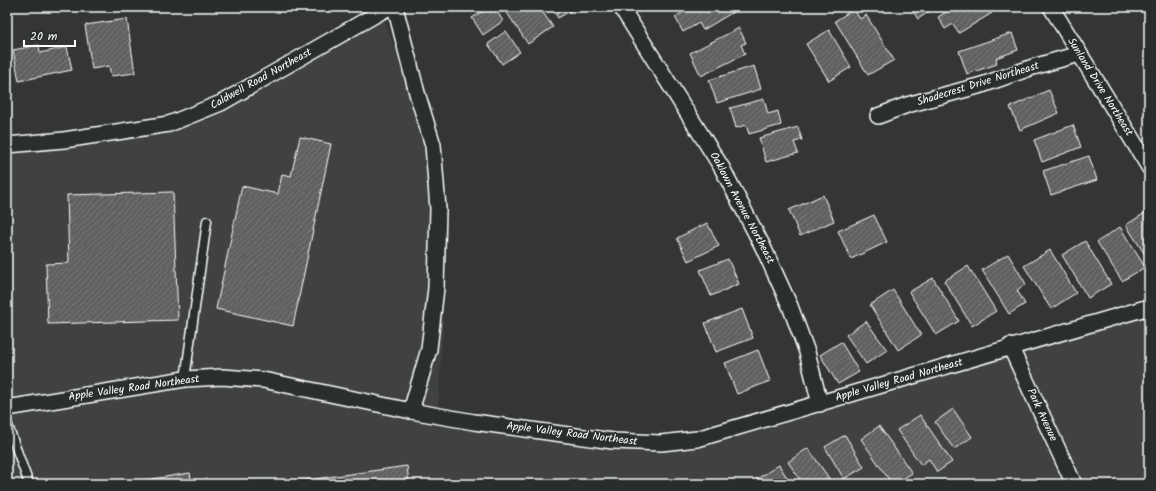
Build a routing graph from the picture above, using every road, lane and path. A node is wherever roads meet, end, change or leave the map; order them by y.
1 (389, 7) edge
2 (395, 7) edge
3 (621, 7) edge
4 (1051, 7) edge
5 (1079, 54) junction
6 (878, 116) dead end
7 (7, 145) edge
8 (1149, 167) edge
9 (207, 221) dead end
10 (1149, 307) edge
11 (1010, 346) junction
12 (185, 379) junction
13 (820, 404) junction
14 (7, 408) edge
15 (411, 411) junction
16 (7, 423) edge
17 (29, 484) edge
18 (1074, 484) edge

1 - 7 street, Caldwell Road Northeast
2 - 15 street
3 - 13 street, Oaklawn Avenue Northeast
4 - 5 street, Sunland Drive Northeast
5 - 6 street, Shadecrest Drive Northeast
5 - 8 street, Sunland Drive Northeast
9 - 12 lane
10 - 11 street, Apple Valley Road Northeast
11 - 13 street, Apple Valley Road Northeast
11 - 18 street, Park Avenue
12 - 14 street, Apple Valley Road Northeast
12 - 15 street, Apple Valley Road Northeast
13 - 15 street, Apple Valley Road Northeast
16 - 17 lane

